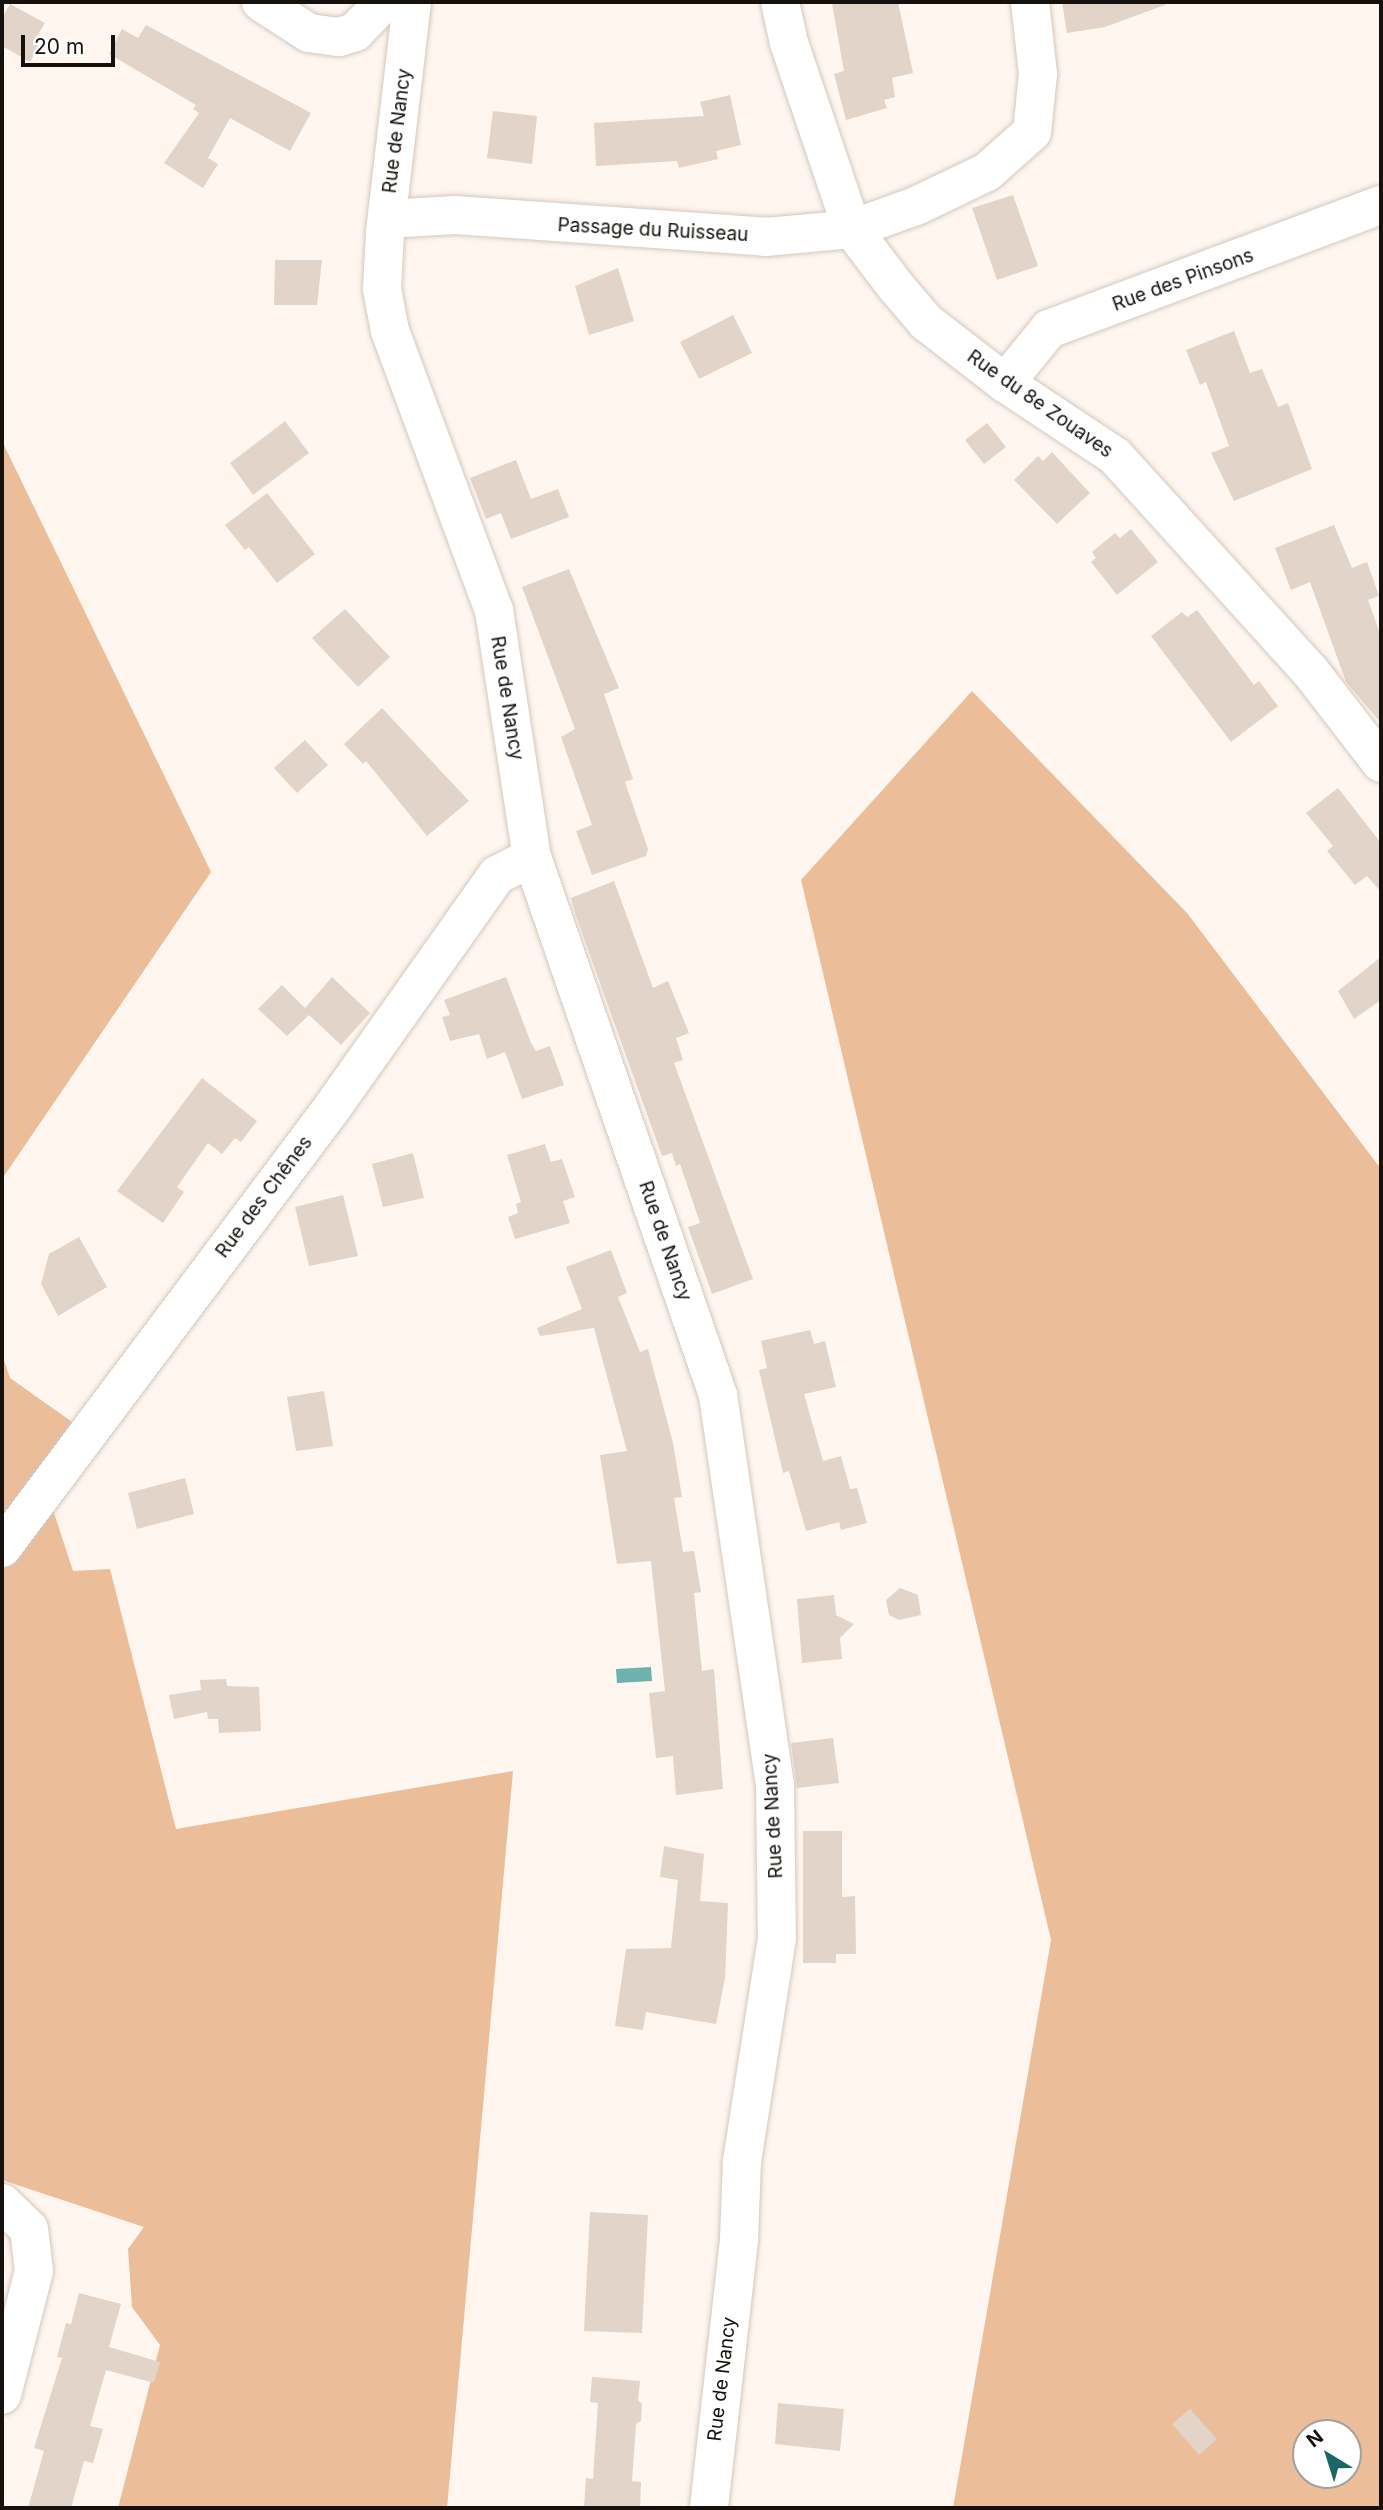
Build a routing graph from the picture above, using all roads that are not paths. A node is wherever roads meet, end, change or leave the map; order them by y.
1 (261, 2) edge
2 (384, 2) edge
3 (412, 2) edge
4 (780, 2) edge
5 (1030, 2) edge
6 (391, 173) junction
7 (1381, 205) edge
8 (455, 215) junction
9 (387, 219) junction
10 (849, 219) junction
11 (1005, 383) junction
12 (1381, 763) edge
13 (532, 857) junction
14 (2, 1548) edge
15 (2, 2203) edge
16 (2, 2395) edge
17 (709, 2508) edge

1 - 2 street
3 - 6 street, Rue de Nancy
4 - 10 street, Rue du 8e Zouaves
5 - 10 street, Passage du Ruisseau
6 - 8 street, Passage du Ruisseau
6 - 9 street, Rue de Nancy
7 - 11 street, Rue des Pinsons
8 - 9 street, Passage du Ruisseau
8 - 10 street, Passage du Ruisseau
9 - 13 street, Rue de Nancy
10 - 11 street, Rue du 8e Zouaves
11 - 12 street, Rue du 8e Zouaves
13 - 14 street, Rue des Chênes
13 - 17 street, Rue de Nancy
15 - 16 street

